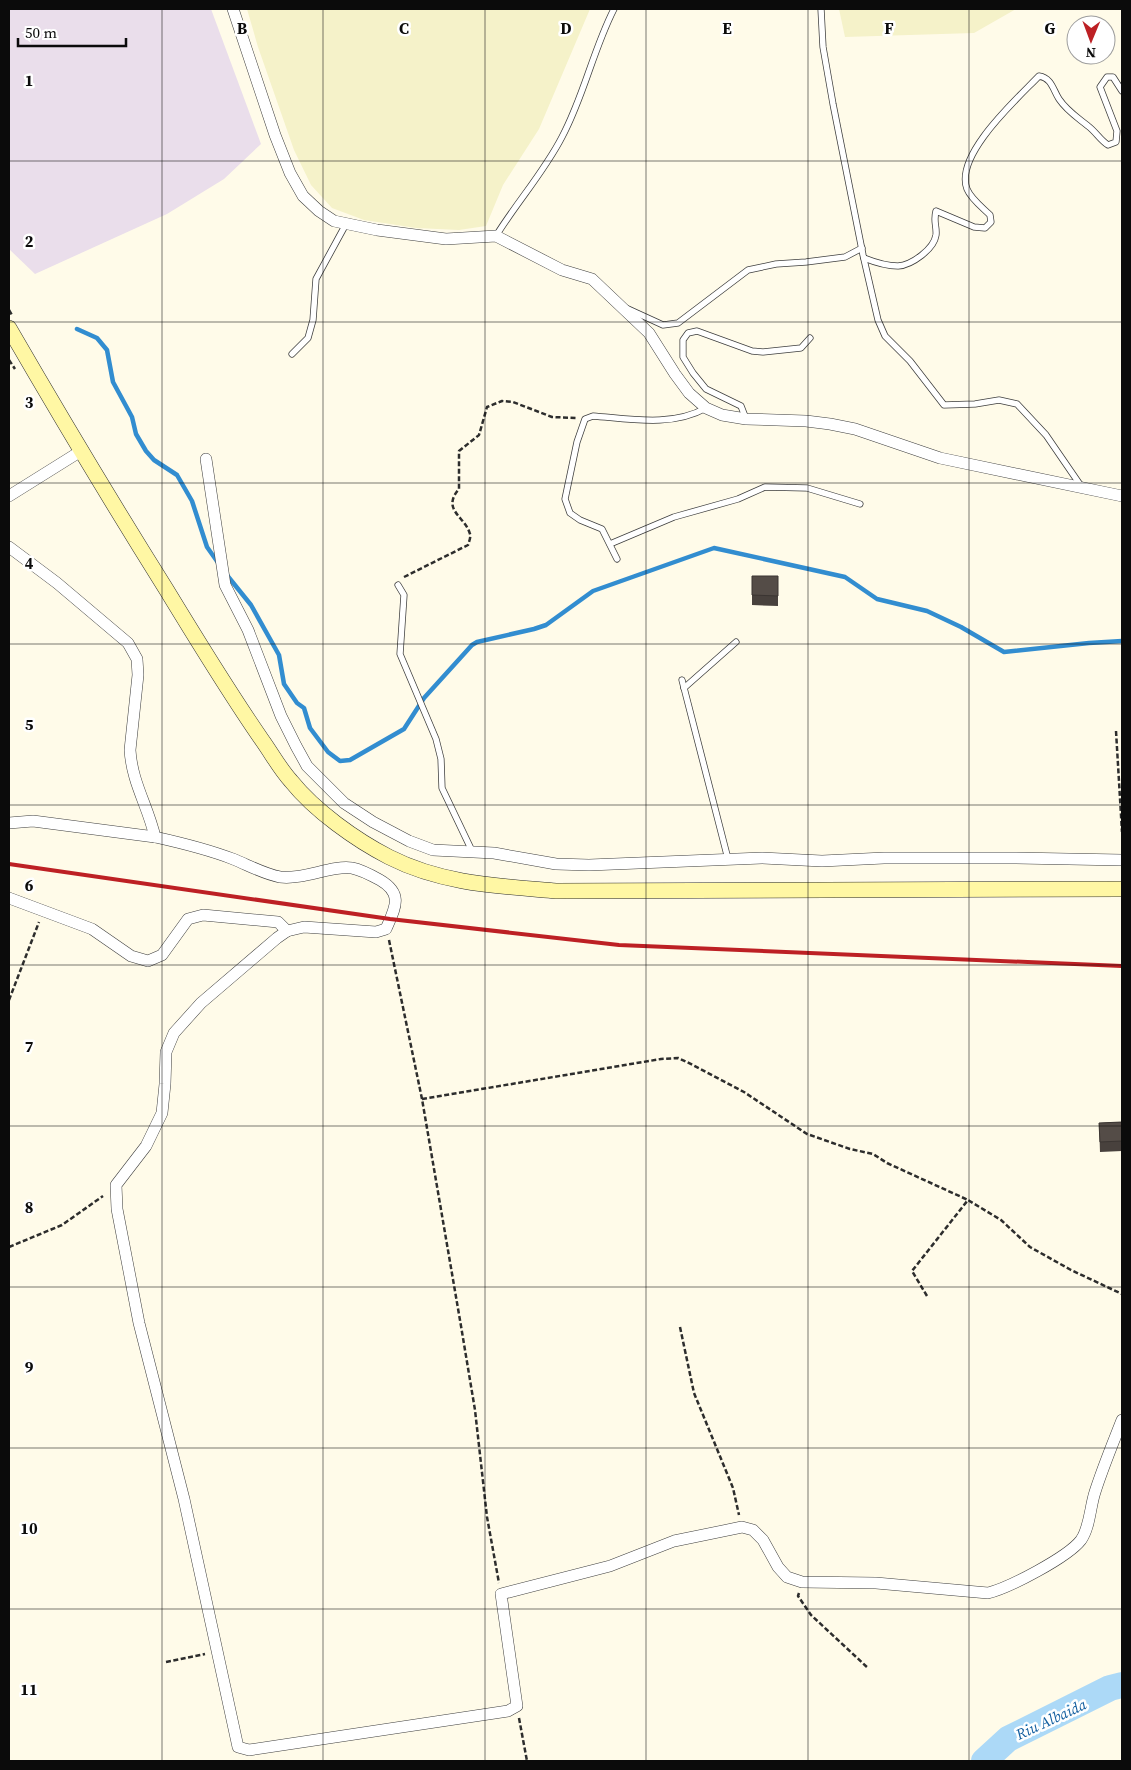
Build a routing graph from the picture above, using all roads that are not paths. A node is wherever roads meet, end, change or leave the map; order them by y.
1 (233, 9) edge
2 (614, 9) edge
3 (821, 9) edge
4 (1122, 91) edge
5 (346, 224) junction
6 (496, 236) junction
7 (862, 248) junction
8 (864, 258) junction
9 (624, 308) junction
10 (11, 323) edge
11 (810, 338) dead end
12 (9, 345) edge
13 (292, 354) dead end
14 (706, 408) junction
15 (746, 419) junction
16 (81, 451) junction
17 (206, 459) dead end
18 (1083, 489) junction
19 (9, 496) edge
20 (1122, 496) edge
21 (860, 504) dead end
22 (610, 544) junction
23 (9, 547) edge
24 (617, 559) dead end
25 (398, 585) road end
26 (736, 642) dead end
27 (682, 680) dead end
28 (684, 688) junction
29 (9, 822) edge
30 (155, 837) junction
31 (472, 853) junction
32 (728, 859) junction
33 (1122, 860) edge
34 (1122, 889) edge
35 (9, 898) edge
36 (287, 931) junction
37 (1122, 1420) edge

1 - 5 street
2 - 6 lane
3 - 7 lane
4 - 8 lane
5 - 6 street
5 - 13 lane
6 - 9 street
7 - 8 lane
7 - 9 lane
8 - 18 lane
9 - 14 street
10 - 16 main road
11 - 15 lane
12 - 16 main road
14 - 15 street
14 - 22 lane
15 - 18 street
16 - 19 street
16 - 34 main road
17 - 31 street
18 - 20 street
21 - 22 lane
22 - 24 lane
23 - 30 street
25 - 31 lane
26 - 28 lane
27 - 28 lane
28 - 32 lane
29 - 30 street
30 - 36 street
31 - 32 street
32 - 33 street
35 - 36 street
36 - 37 street

